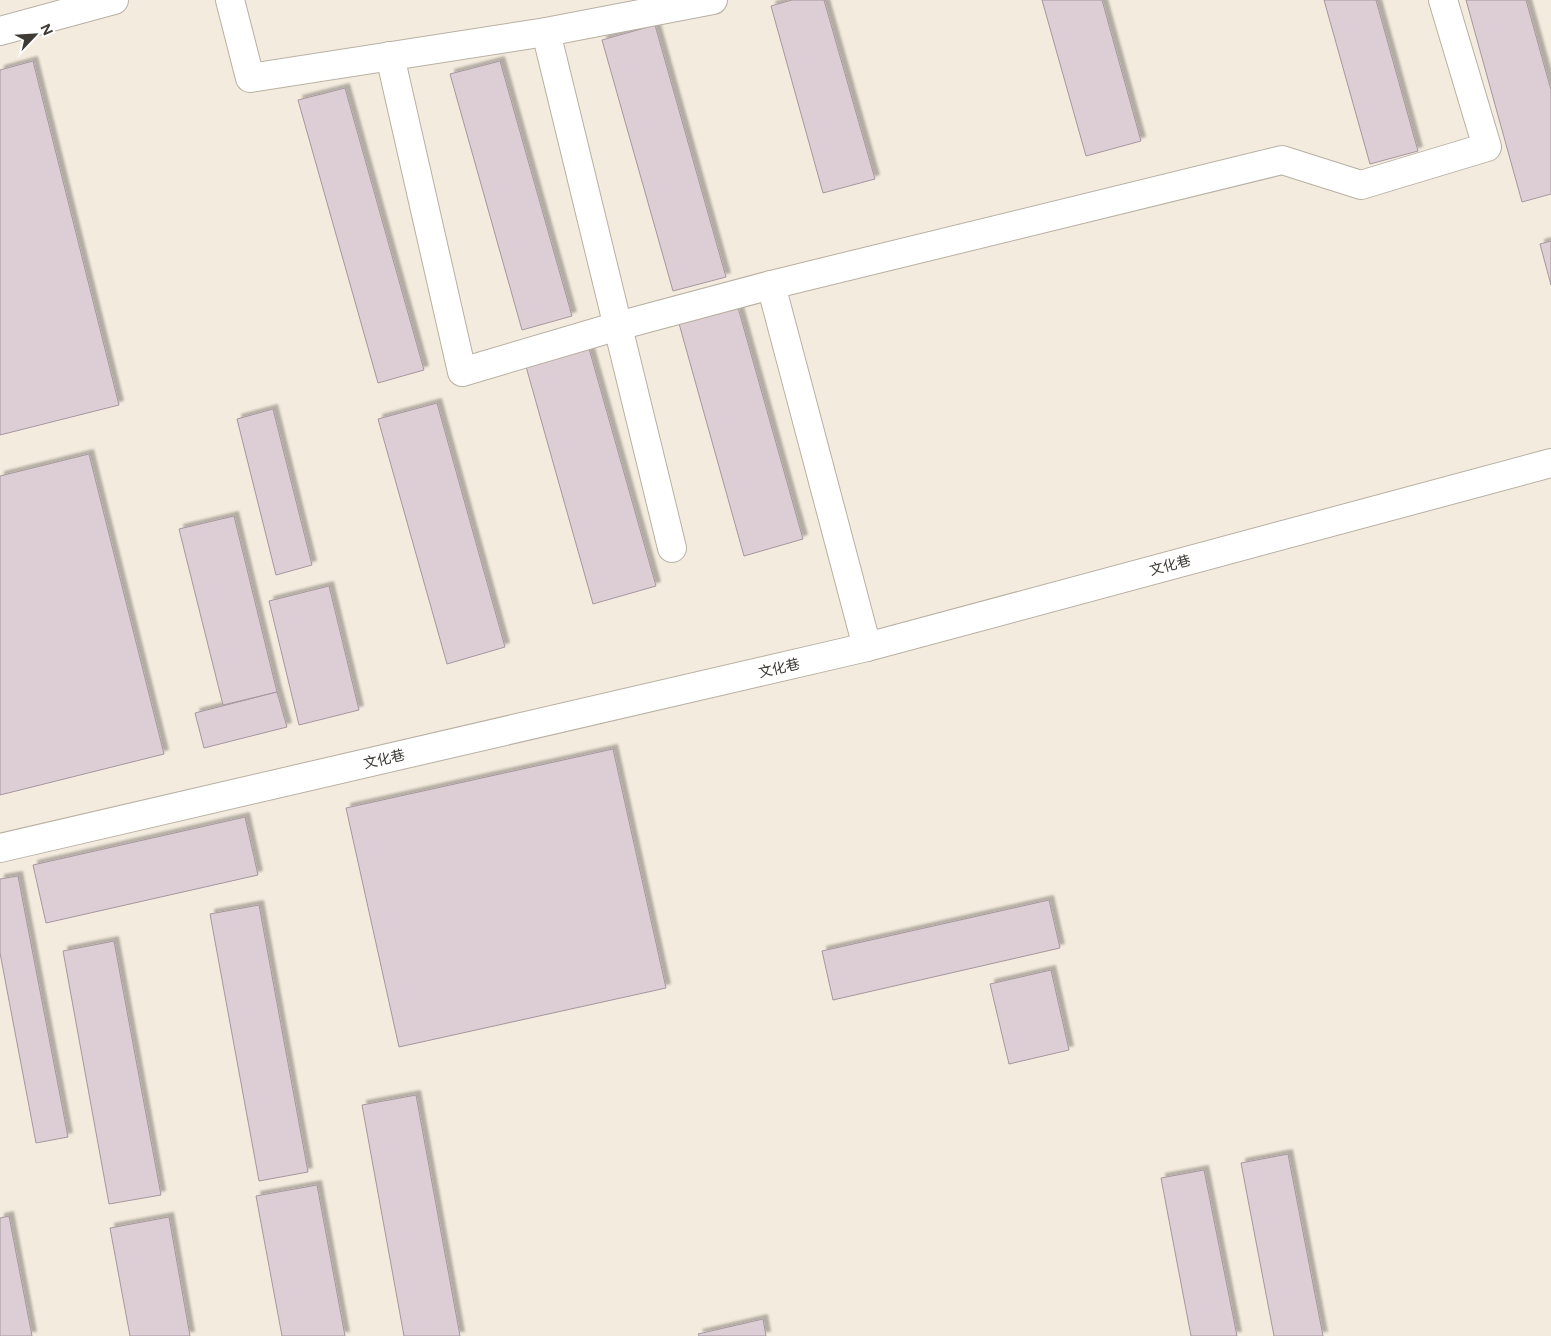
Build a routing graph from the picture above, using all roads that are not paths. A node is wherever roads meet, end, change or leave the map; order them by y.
1 (114, 0) edge
2 (230, 0) edge
3 (713, 0) edge
4 (1444, 0) edge
5 (0, 31) edge
6 (546, 32) junction
7 (390, 56) junction
8 (771, 285) junction
9 (618, 326) junction
10 (1551, 463) edge
11 (672, 548) dead end
12 (867, 647) junction
13 (0, 848) edge

1 - 5 street
2 - 7 street
3 - 6 street
4 - 8 street
6 - 7 street
6 - 9 street
7 - 9 street
8 - 9 street
8 - 12 street
9 - 11 street
10 - 12 street, 文化巷
12 - 13 street, 文化巷

